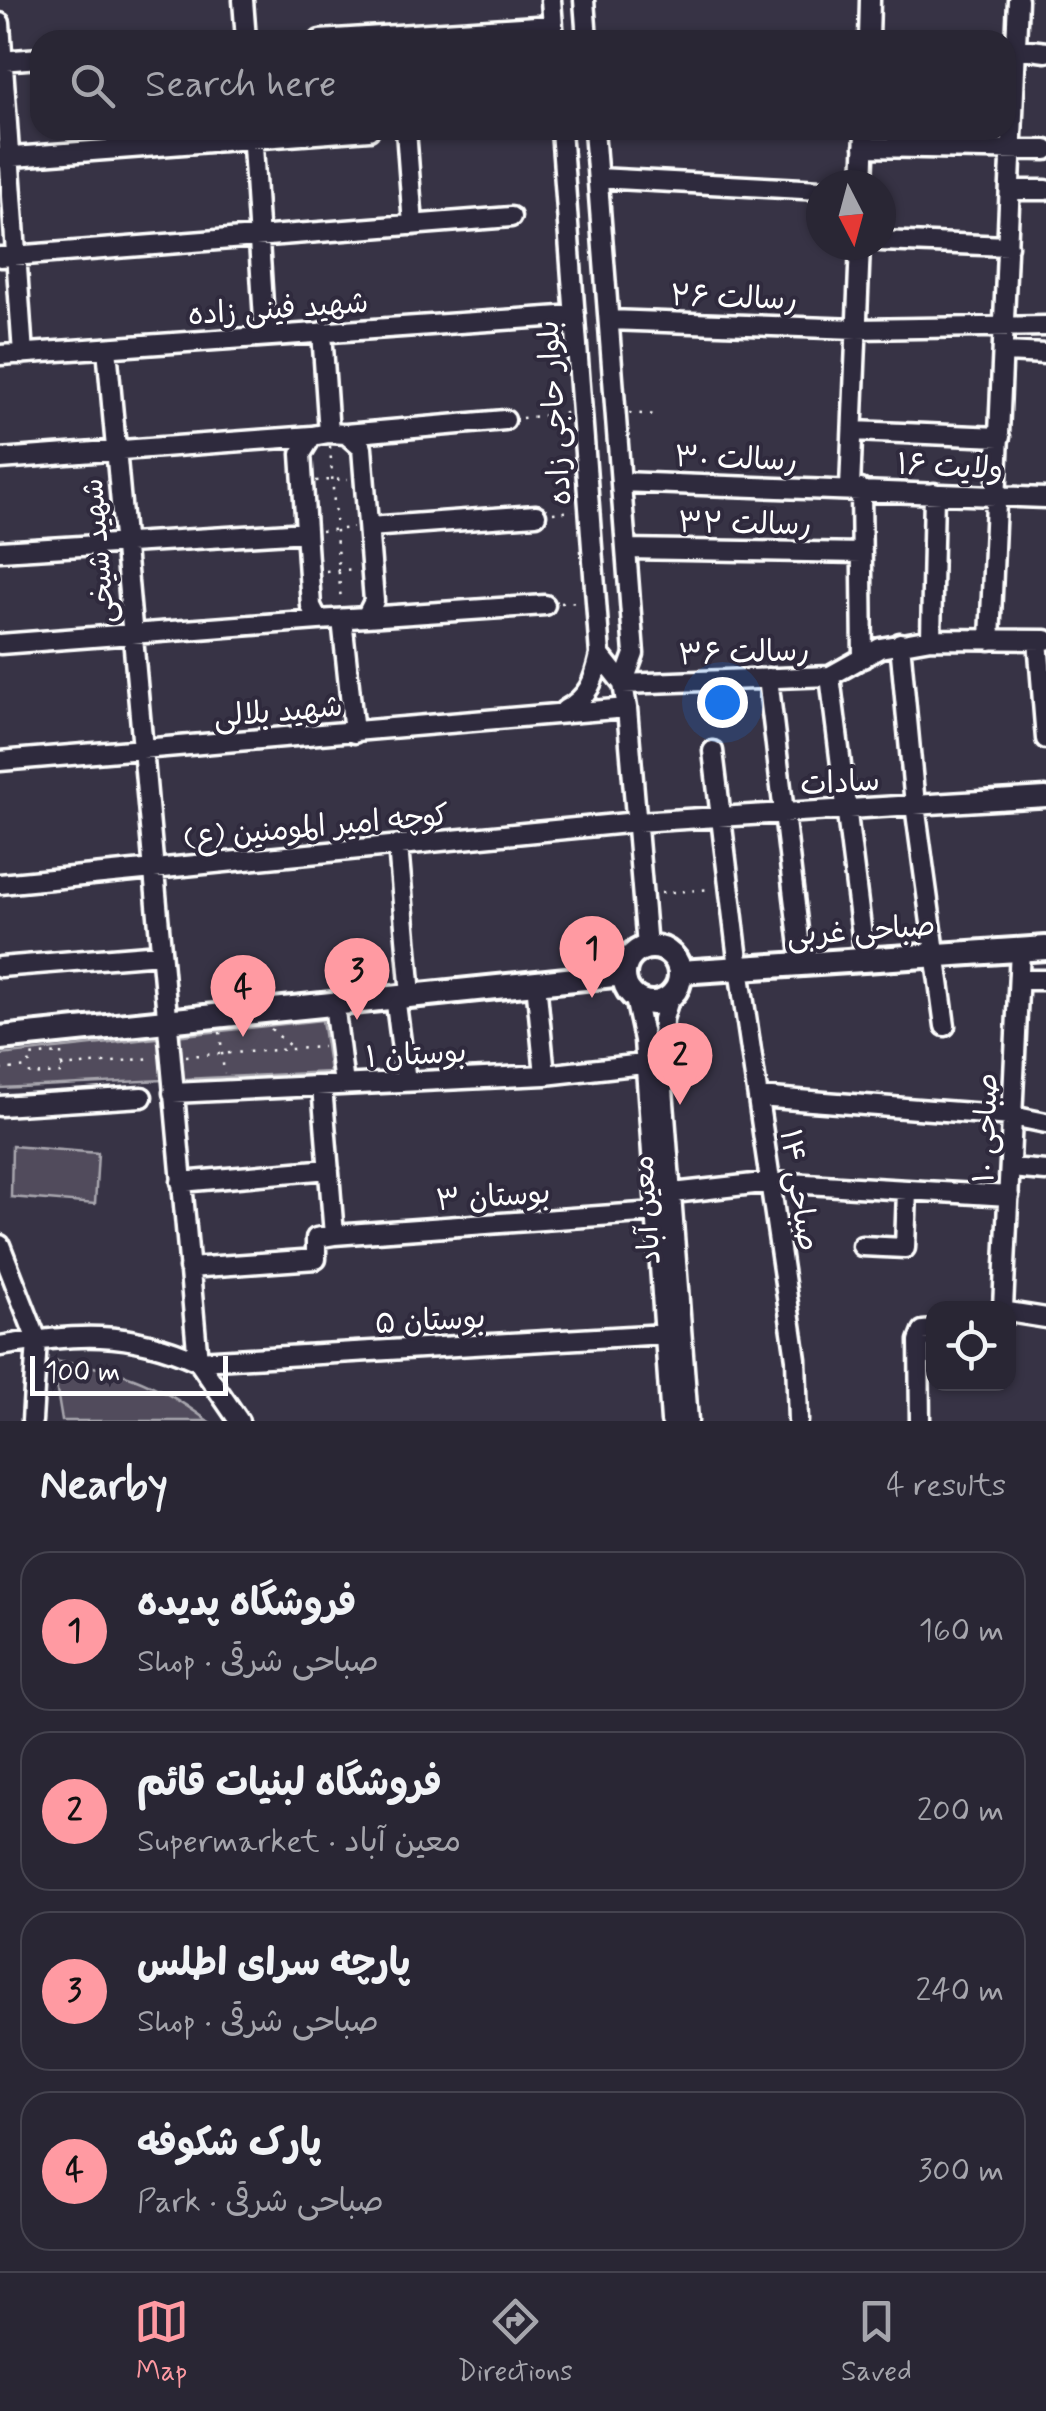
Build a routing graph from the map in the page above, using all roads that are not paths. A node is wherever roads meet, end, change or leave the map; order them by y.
1 (243, 0) edge
2 (550, 0) edge
3 (584, 0) edge
4 (870, 0) edge
5 (1018, 0) edge
6 (0, 23) edge
7 (245, 30) edge
8 (553, 30) edge
9 (586, 30) edge
10 (868, 30) edge
11 (1014, 30) edge
12 (1016, 49) edge
13 (1046, 52) edge
14 (30, 59) edge
15 (1, 61) edge
16 (207, 140) edge
17 (252, 140) edge
18 (407, 140) edge
19 (560, 140) edge
20 (595, 140) edge
21 (865, 140) edge
22 (877, 140) edge
23 (1012, 140) edge
24 (1046, 150) edge
25 (1012, 151) junction
26 (5, 158) edge
27 (864, 170) edge
28 (598, 178) junction
29 (806, 189) edge
30 (1011, 190) junction
31 (1046, 190) edge
32 (511, 217) dead end
33 (413, 225) junction
34 (259, 238) junction
35 (896, 241) edge
36 (1008, 246) junction
37 (8, 256) edge
38 (859, 260) edge
39 (567, 316) junction
40 (609, 320) junction
41 (1004, 326) junction
42 (1046, 326) edge
43 (857, 329) junction
44 (322, 332) junction
45 (265, 336) junction
46 (107, 348) junction
47 (1004, 352) junction
48 (23, 354) junction
49 (1046, 354) edge
50 (0, 355) edge
51 (505, 420) road end
52 (853, 430) junction
53 (1000, 437) junction
54 (329, 442) junction
55 (116, 450) junction
56 (0, 459) edge
57 (621, 482) junction
58 (856, 488) junction
59 (934, 494) junction
60 (997, 496) junction
61 (1046, 498) edge
62 (536, 514) road end
63 (369, 527) junction
64 (306, 532) junction
65 (124, 543) junction
66 (626, 548) junction
67 (0, 551) edge
68 (862, 553) junction
69 (545, 605) road end
70 (341, 610) junction
71 (366, 617) junction
72 (318, 620) junction
73 (133, 636) junction
74 (931, 639) junction
75 (990, 640) junction
76 (1042, 640) edge
77 (900, 643) junction
78 (0, 644) edge
79 (600, 655) junction
80 (863, 658) junction
81 (830, 676) junction
82 (768, 678) junction
83 (623, 684) junction
84 (628, 708) junction
85 (561, 713) junction
86 (354, 733) junction
87 (1046, 739) edge
88 (142, 749) junction
89 (713, 751) dead end
90 (0, 761) edge
91 (1046, 797) edge
92 (915, 805) junction
93 (848, 809) junction
94 (786, 813) junction
95 (720, 817) junction
96 (637, 822) junction
97 (398, 846) junction
98 (153, 869) junction
99 (0, 884) edge
100 (647, 948) junction
101 (1046, 948) edge
102 (1020, 950) junction
103 (160, 954) junction
104 (938, 955) junction
105 (865, 960) junction
106 (802, 964) junction
107 (0, 968) edge
108 (739, 968) junction
109 (680, 972) junction
110 (624, 974) junction
111 (1019, 980) junction
112 (1046, 980) edge
113 (536, 982) junction
114 (403, 996) junction
115 (670, 996) junction
116 (635, 998) junction
117 (334, 1002) junction
118 (166, 1020) junction
119 (944, 1026) dead end
120 (0, 1038) edge
121 (653, 1062) junction
122 (544, 1075) junction
123 (406, 1081) junction
124 (344, 1085) junction
125 (322, 1086) junction
126 (173, 1093) junction
127 (142, 1097) dead end
128 (758, 1098) junction
129 (0, 1106) edge
130 (1012, 1116) junction
131 (1046, 1123) edge
132 (1010, 1168) junction
133 (329, 1169) junction
134 (1046, 1172) edge
135 (181, 1182) junction
136 (772, 1182) junction
137 (908, 1190) junction
138 (673, 1194) junction
139 (1009, 1196) junction
140 (655, 1212) junction
141 (334, 1236) junction
142 (0, 1245) edge
143 (862, 1246) dead end
144 (189, 1268) junction
145 (1006, 1301) edge
146 (1016, 1312) edge
147 (1046, 1318) edge
148 (926, 1331) edge
149 (664, 1334) junction
150 (37, 1340) junction
151 (0, 1346) edge
152 (198, 1361) junction
153 (32, 1421) edge
154 (238, 1421) edge
155 (671, 1421) edge
156 (688, 1421) edge
157 (798, 1421) edge
158 (920, 1421) edge

1 - 7 street
2 - 8 street
3 - 9 street
4 - 10 street
5 - 11 street
6 - 15 street
12 - 13 street
14 - 15 street
15 - 26 street
16 - 26 street
17 - 34 street
18 - 33 street
19 - 39 street, بلوار حاجی زاده
20 - 28 street, بلوار حاجی زاده
21 - 27 street
22 - 25 street
23 - 25 street
24 - 25 street
25 - 30 street
26 - 37 street
28 - 29 street
28 - 40 street, بلوار حاجی زاده
30 - 31 street
30 - 36 street
32 - 33 street
33 - 34 street
34 - 37 street
34 - 45 street
35 - 36 street
36 - 41 street
37 - 48 street
38 - 43 street
39 - 44 street, شهید فینی زاده
39 - 79 street, بلوار حاجی زاده
40 - 43 street, رسالت ۲۶
40 - 57 street, بلوار حاجی زاده
41 - 42 street, رسالت ۲۶
41 - 43 street, رسالت ۲۶
41 - 47 street
43 - 52 street
44 - 45 street, شهید فینی زاده
44 - 54 street
45 - 46 street, شهید فینی زاده
46 - 48 street, شهید فینی زاده
46 - 55 street, شهید شیخی
47 - 49 street
47 - 53 street
48 - 50 street, شهید فینی زاده
51 - 54 street
52 - 53 street
52 - 58 street
53 - 60 street
54 - 55 street
54 - 63 street
54 - 64 street
55 - 56 street
55 - 65 street, شهید شیخی
57 - 58 street, رسالت ۳۰
57 - 66 street, بلوار حاجی زاده
58 - 59 street, ولایت ۱۶
58 - 68 street
59 - 60 street, ولایت ۱۶
59 - 74 street
60 - 61 street, ولایت ۱۶
60 - 75 street
62 - 63 street
63 - 71 street
64 - 65 street
64 - 72 street
65 - 67 street
65 - 73 street, شهید شیخی
66 - 68 street, رسالت ۳۲
66 - 83 street, بلوار حاجی زاده
68 - 80 street
69 - 71 street
70 - 71 street
70 - 72 street
70 - 86 street
72 - 73 street
73 - 78 street
73 - 88 street, شهید شیخی
74 - 75 street, رسالت ۳۶
74 - 77 street, رسالت ۳۶
75 - 76 street, رسالت ۳۶
76 - 87 street
77 - 80 street, رسالت ۳۶
77 - 92 street
79 - 83 street, بلوار حاجی زاده
79 - 85 street
80 - 81 street, رسالت ۳۶
81 - 82 street, رسالت ۳۶
81 - 93 street
82 - 83 street, رسالت ۳۶
82 - 94 street
83 - 84 street, بلوار حاجی زاده
84 - 85 street, شهید بلالی
84 - 96 street, بلوار حاجی زاده
85 - 86 street, شهید بلالی
86 - 88 street, شهید بلالی
88 - 90 street, شهید بلالی
88 - 98 street, شهید شیخی
89 - 95 street, صباحی ۱۴
91 - 92 street, سادات
92 - 93 street, سادات
92 - 104 street
93 - 94 street, سادات
93 - 105 street
94 - 95 street, سادات
94 - 106 street
95 - 96 street, سادات
95 - 108 street, صباحی ۱۴
96 - 97 street, کوچه امیر المومنین (ع)
96 - 100 street, بلوار حاجی زاده
97 - 98 street, کوچه امیر المومنین (ع)
97 - 114 street
98 - 99 street, کوچه امیر المومنین (ع)
98 - 103 street, شهید شیخی
100 - 109 main road
100 - 110 main road
101 - 102 main road, صباحی غربی
102 - 104 main road, صباحی غربی
102 - 111 street, صباحی ۱۰
103 - 107 street
103 - 118 street, شهید شیخی
104 - 105 main road, صباحی غربی
104 - 119 street
105 - 106 main road, صباحی غربی
106 - 108 main road, صباحی غربی
108 - 109 main road, صباحی غربی
108 - 128 street, صباحی ۱۴
109 - 115 main road
110 - 113 main road
110 - 116 main road
111 - 112 street
111 - 130 street, صباحی ۱۰
113 - 114 main road
113 - 122 street
114 - 117 main road
114 - 123 street
115 - 116 main road
115 - 121 street, معین آباد
116 - 121 street, معین آباد
117 - 118 main road
117 - 124 street
118 - 120 main road
118 - 126 street, شهید شیخی
121 - 122 street, بوستان ۱
121 - 138 street, معین آباد
121 - 140 street, معین آباد
122 - 123 street, بوستان ۱
123 - 124 street, بوستان ۱
124 - 125 street, بوستان ۱
125 - 126 street, بوستان ۱
125 - 133 street
126 - 135 street, شهید شیخی
127 - 129 street
128 - 130 street
128 - 136 street, صباحی ۱۴
130 - 131 street
130 - 132 street, صباحی ۱۰
132 - 134 street
132 - 139 street, صباحی ۱۰
133 - 135 street
133 - 141 street
135 - 144 street, شهید شیخی
136 - 137 street
136 - 138 street
136 - 157 street, صباحی ۱۴
137 - 139 street
137 - 143 street
138 - 156 street, معین آباد
139 - 145 street, صباحی ۱۰
140 - 141 street, بوستان ۳
140 - 149 street, معین آباد
141 - 144 street
142 - 150 street
144 - 152 street, شهید شیخی
146 - 147 street
148 - 158 street
149 - 152 street, بوستان ۵
149 - 155 street, معین آباد
150 - 151 street
150 - 152 street
150 - 153 street
152 - 154 street

